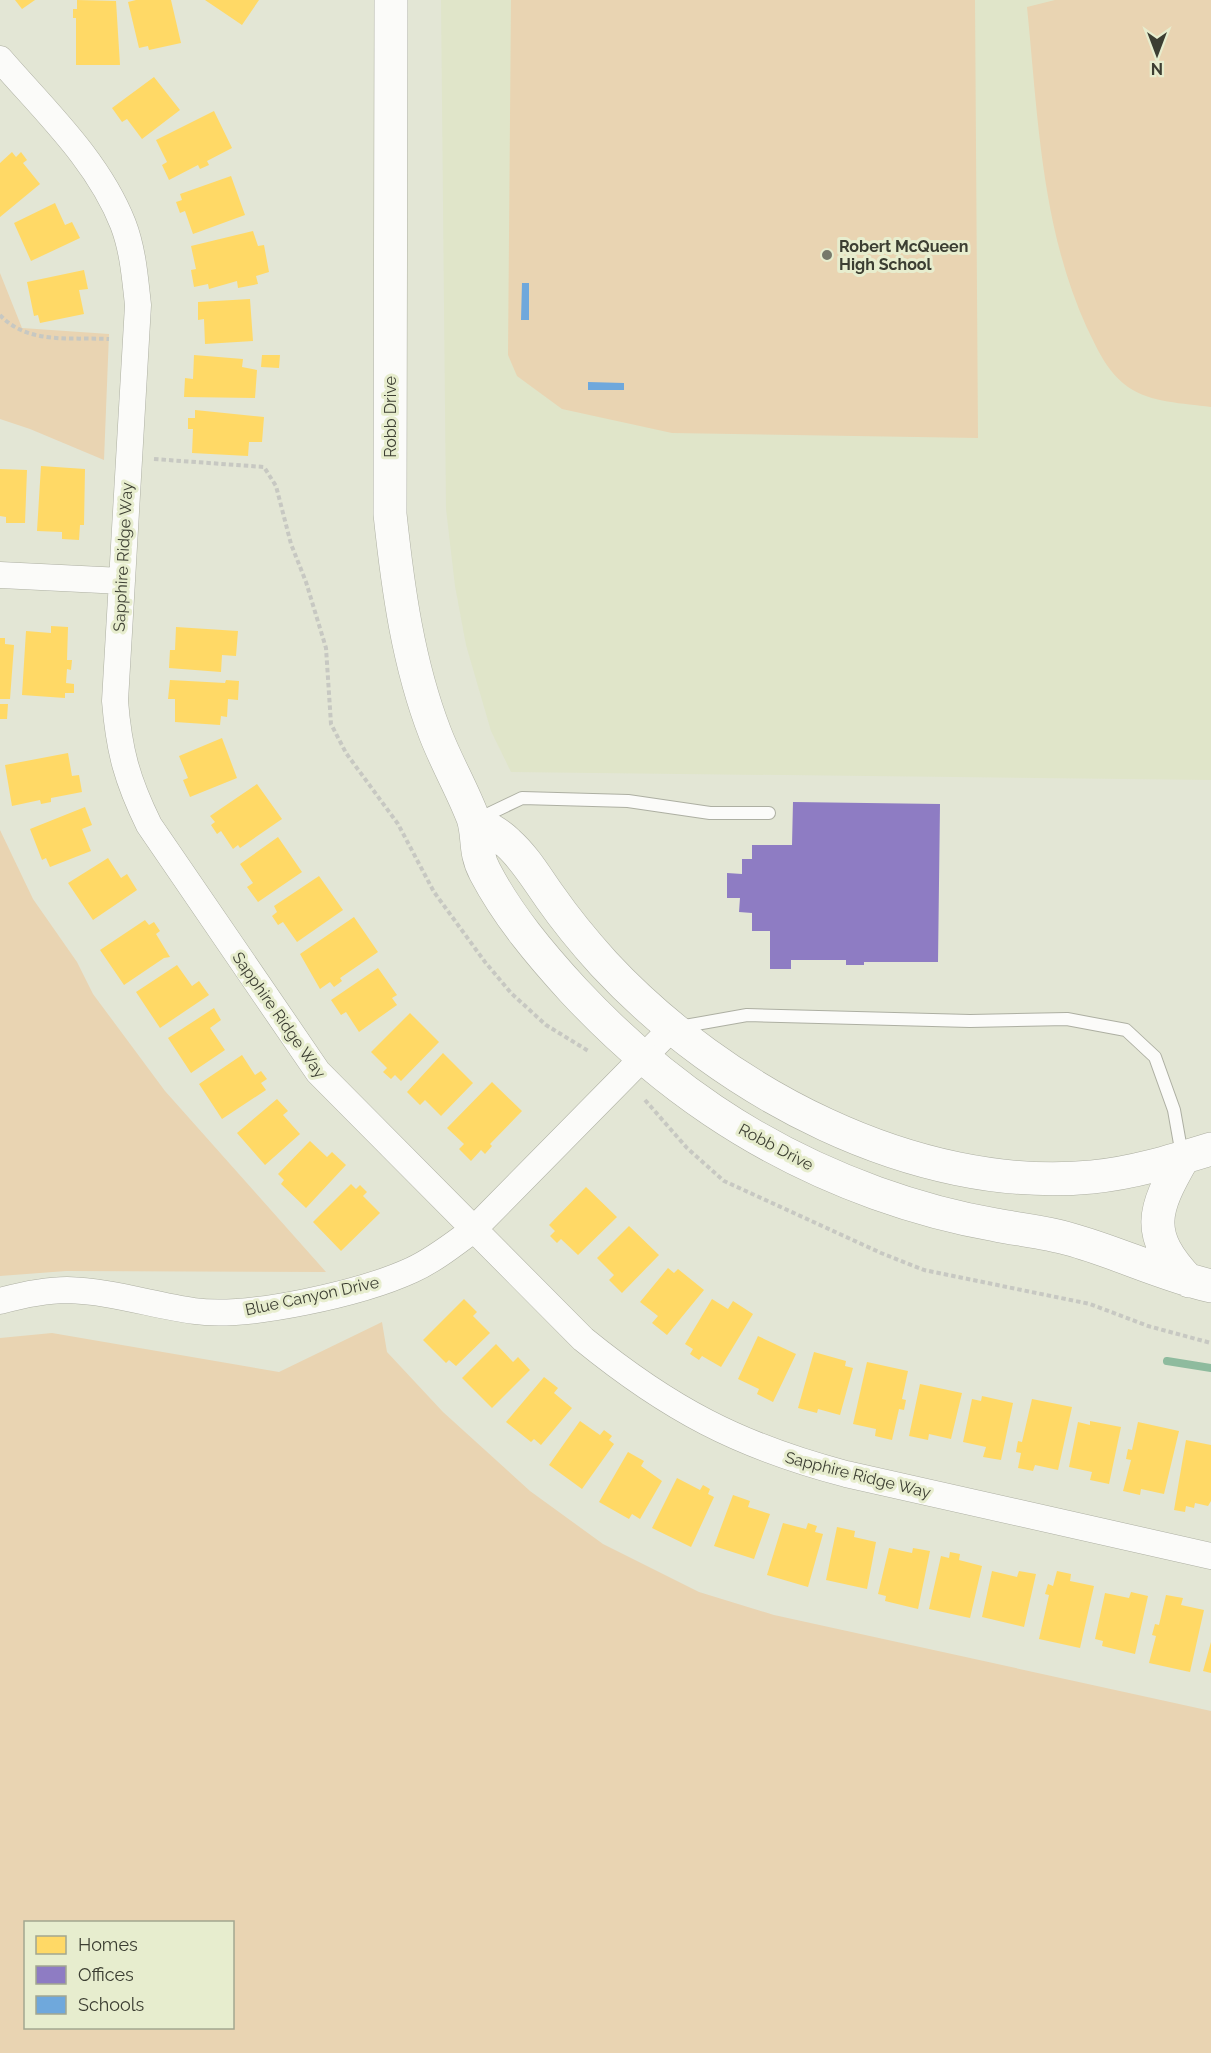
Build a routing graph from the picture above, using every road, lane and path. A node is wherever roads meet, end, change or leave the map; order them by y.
1 (391, 0) edge
2 (0, 59) edge
3 (0, 315) edge
4 (136, 337) junction
5 (0, 575) edge
6 (122, 581) junction
7 (770, 813) dead end
8 (474, 821) junction
9 (672, 1028) junction
10 (643, 1059) junction
11 (1197, 1153) edge
12 (473, 1230) junction
13 (1200, 1283) edge
14 (0, 1301) edge
15 (1211, 1556) edge

1 - 8 street, Robb Drive
2 - 4 street, Sapphire Ridge Way
3 - 4 path
4 - 6 street, Sapphire Ridge Way
5 - 6 street
6 - 12 street, Sapphire Ridge Way
7 - 8 lane
8 - 9 street
8 - 10 street, Robb Drive
9 - 10 street, Blue Canyon Drive
9 - 11 street
9 - 11 lane
10 - 12 street, Blue Canyon Drive
10 - 13 street, Robb Drive
11 - 13 street
12 - 14 street, Blue Canyon Drive
12 - 15 street, Sapphire Ridge Way

